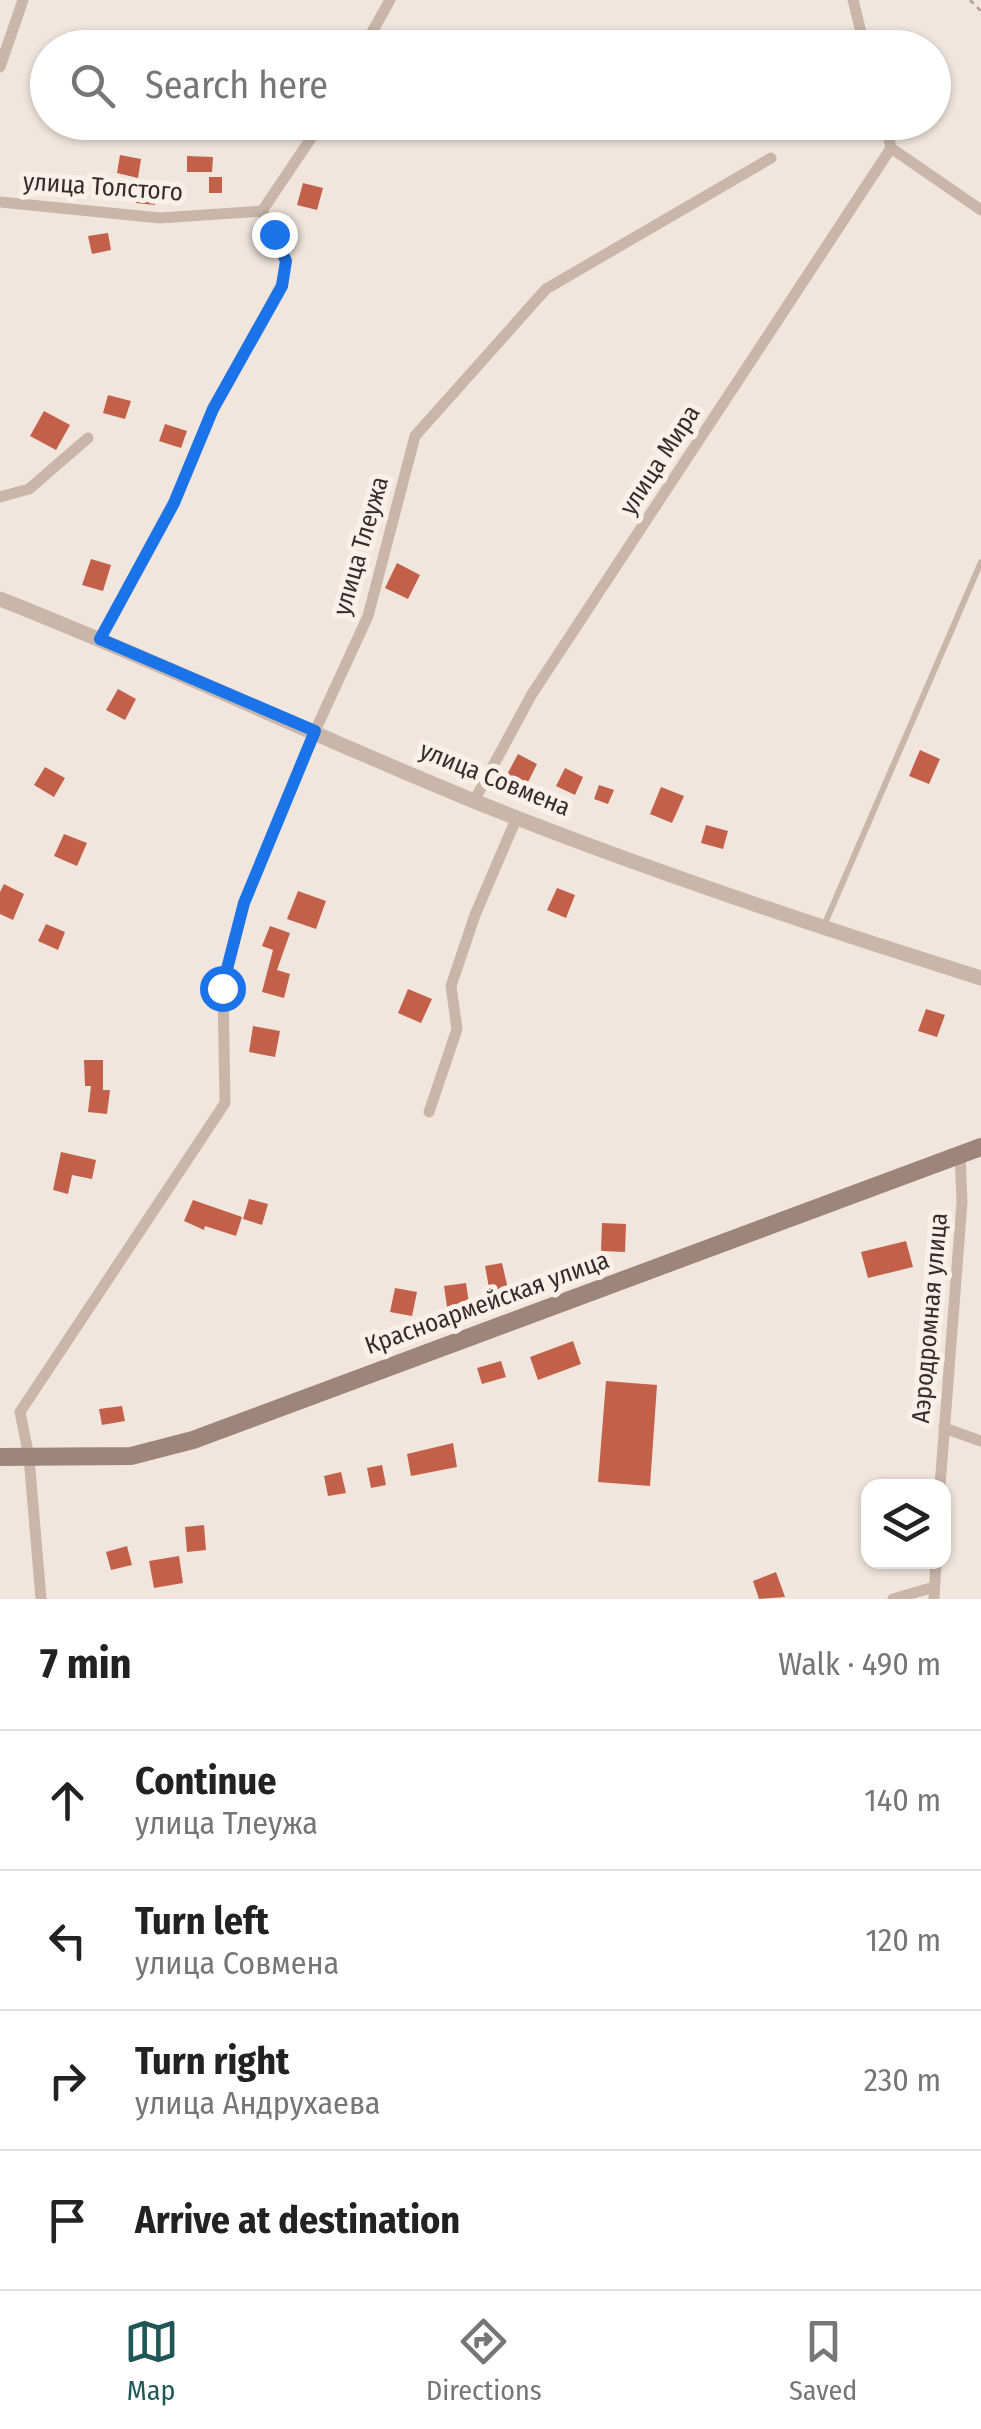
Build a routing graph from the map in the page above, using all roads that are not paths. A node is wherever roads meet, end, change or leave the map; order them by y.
1 (23, 0) edge
2 (390, 0) edge
3 (853, 0) edge
4 (373, 30) edge
5 (860, 30) edge
6 (0, 67) edge
7 (310, 140) edge
8 (889, 140) edge
9 (891, 148) junction
10 (771, 158) dead end
11 (0, 202) edge
12 (981, 210) edge
13 (262, 211) junction
14 (88, 438) dead end
15 (0, 496) edge
16 (981, 562) edge
17 (0, 599) edge
18 (100, 639) junction
19 (315, 731) junction
20 (474, 801) junction
21 (517, 816) junction
22 (823, 929) junction
23 (981, 978) edge
24 (429, 1112) dead end
25 (981, 1147) edge
26 (960, 1154) junction
27 (944, 1428) junction
28 (981, 1440) edge
29 (0, 1457) edge
30 (29, 1458) junction
31 (940, 1479) edge
32 (934, 1593) edge
33 (41, 1599) edge
34 (893, 1599) edge

1 - 6 street
2 - 4 street
3 - 5 street
7 - 13 street
8 - 9 street
9 - 12 street
9 - 20 street, улица Мира
10 - 19 street, улица Тлеужа
11 - 13 street, улица Толстого
13 - 18 street
14 - 15 street
16 - 22 lane
17 - 18 street, улица Совмена
18 - 19 street, улица Совмена
19 - 20 street, улица Совмена
19 - 30 street, улица Тлеужа
20 - 21 street, улица Совмена
21 - 22 street, улица Совмена
21 - 24 street
22 - 23 street, улица Совмена
25 - 26 main road, Красноармейская улица
26 - 27 street, Аэродромная улица
26 - 30 main road, Красноармейская улица
27 - 28 street
27 - 31 street, Аэродромная улица
29 - 30 main road, Красноармейская улица
30 - 33 street, улица Тлеужа
32 - 34 street

